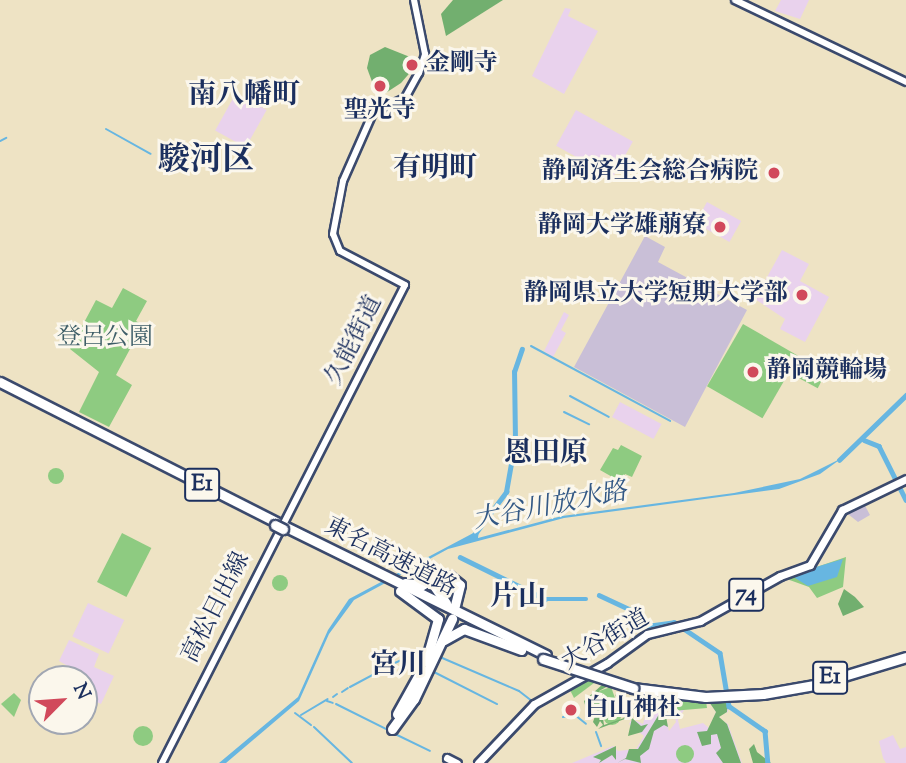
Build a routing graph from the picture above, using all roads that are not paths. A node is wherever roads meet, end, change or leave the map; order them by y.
1 (414, 0) edge
2 (735, 0) edge
3 (906, 82) edge
4 (0, 384) edge
5 (309, 473) joint
6 (906, 479) edge
7 (402, 587) junction
8 (450, 618) dead end
9 (530, 650) junction
10 (906, 655) edge
11 (427, 662) junction
12 (443, 761) edge
13 (162, 763) edge
14 (457, 763) edge
15 (478, 763) edge

1 - 5 main road, 久能街道
2 - 3 main road
4 - 7 highway, 東名高速道路 / E1
5 - 13 main road, 高松日出線
6 - 15 main road, 大谷街道 / 74
7 - 9 highway, 東名高速道路 / E1
7 - 9 highway
7 - 11 highway
8 - 11 highway
9 - 10 highway, 東名高速道路 / E1, bridge
9 - 11 highway
11 - 11 highway
12 - 14 main road

